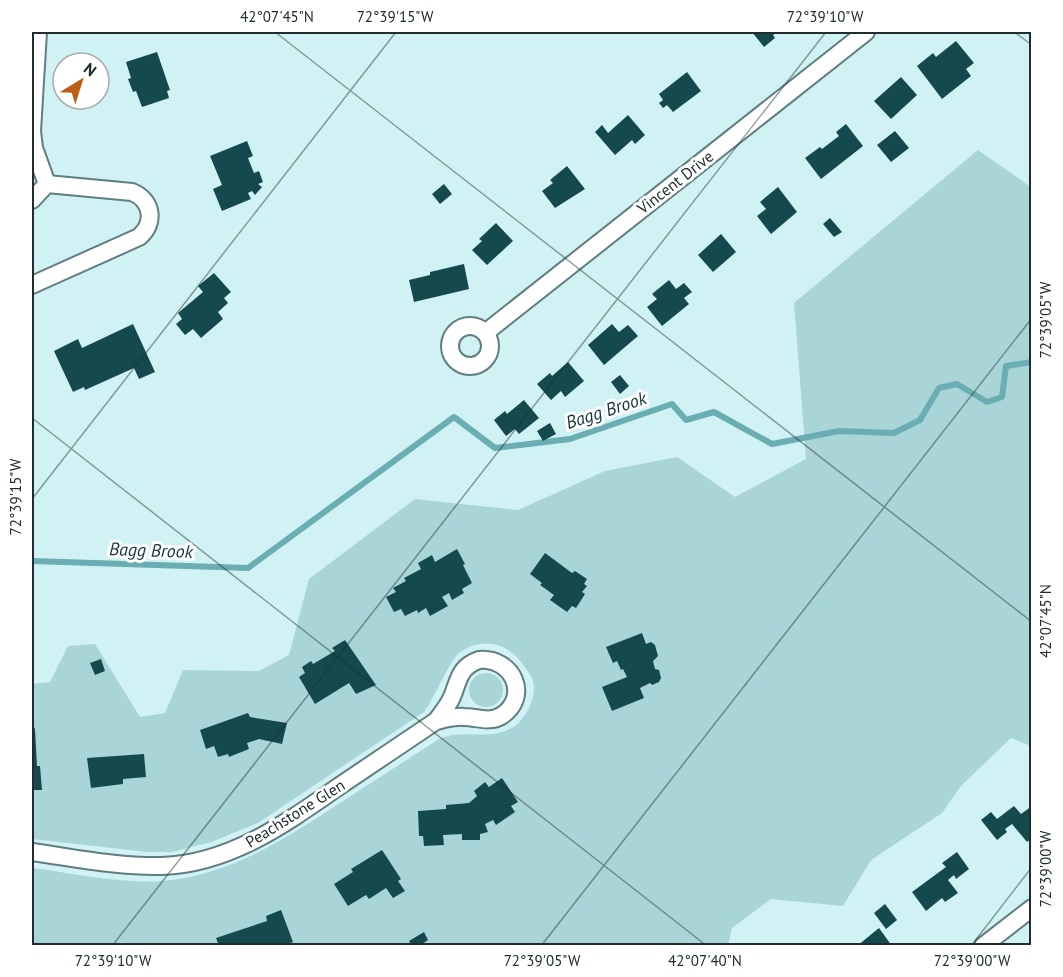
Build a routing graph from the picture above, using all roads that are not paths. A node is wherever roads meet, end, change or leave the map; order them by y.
1 (38, 32) edge
2 (866, 32) edge
3 (47, 184) junction
4 (32, 200) edge
5 (32, 285) edge
6 (485, 333) dead end
7 (436, 721) junction
8 (32, 852) edge
9 (1032, 908) edge
10 (983, 945) edge

1 - 3 street
2 - 6 street, Vincent Drive
3 - 4 street
3 - 5 street
7 - 7 street, Peachstone Glen
7 - 8 street, Peachstone Glen
9 - 10 street

